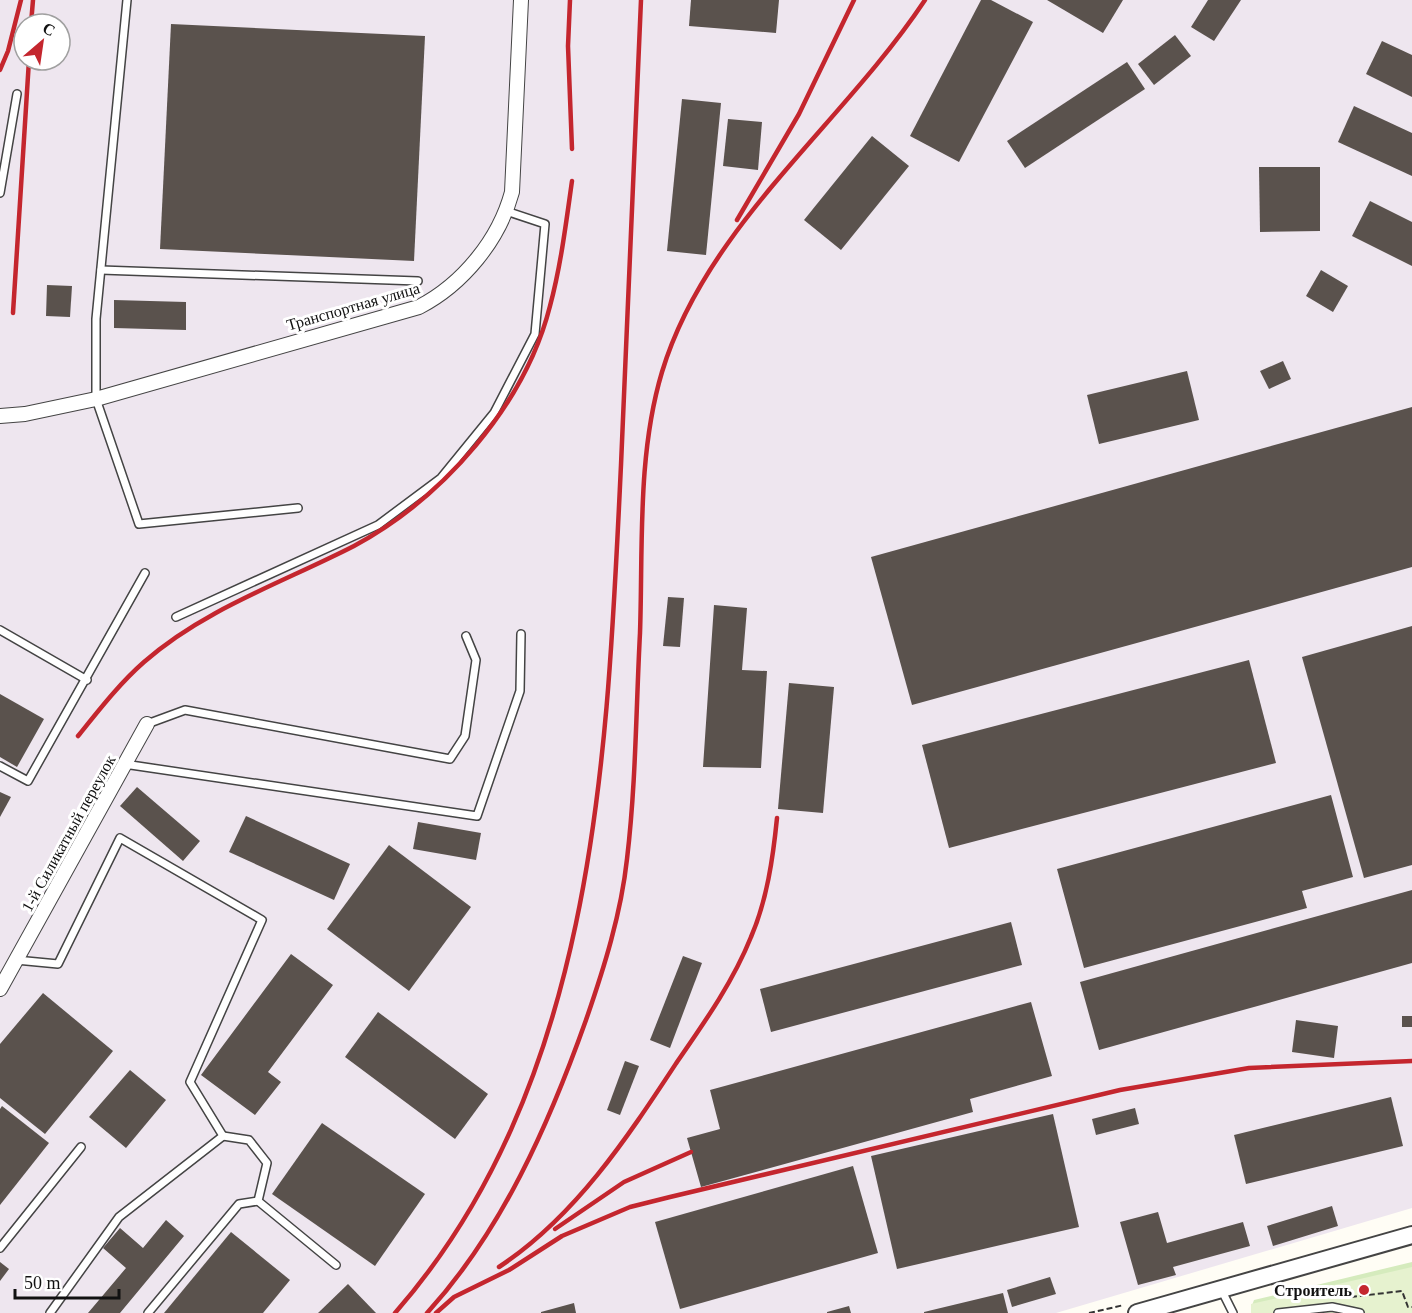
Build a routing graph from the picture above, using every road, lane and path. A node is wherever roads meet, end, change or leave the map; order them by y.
1 (127, 0) edge
2 (521, 0) edge
3 (17, 94) dead end
4 (0, 193) edge
5 (506, 211) junction
6 (101, 270) junction
7 (418, 281) dead end
8 (96, 399) junction
9 (0, 416) edge
10 (298, 508) dead end
11 (145, 573) dead end
12 (176, 617) dead end
13 (0, 630) edge
14 (521, 634) dead end
15 (466, 636) dead end
16 (87, 680) junction
17 (147, 724) joint
18 (124, 764) junction
19 (0, 766) edge
20 (16, 960) junction
21 (0, 989) edge
22 (223, 1136) junction
23 (81, 1147) dead end
24 (258, 1201) junction
25 (1412, 1235) edge
26 (0, 1248) edge
27 (336, 1265) dead end
28 (1222, 1291) junction
29 (1333, 1300) dead end
30 (1412, 1306) edge
31 (1340, 1310) edge
32 (50, 1313) edge
33 (148, 1313) edge
34 (1137, 1313) edge
35 (1233, 1313) edge
36 (1278, 1313) edge
37 (1360, 1313) edge

1 - 6 lane
2 - 5 street, Транспортная улица
3 - 4 lane
5 - 8 street, Транспортная улица
5 - 12 lane
6 - 7 lane
6 - 8 lane
8 - 9 street, Транспортная улица
8 - 10 lane
11 - 16 lane
13 - 16 lane
14 - 18 lane
15 - 17 lane
16 - 19 lane
17 - 18 street, 1-й Силикатный переулок
18 - 20 street, 1-й Силикатный переулок
20 - 21 street, 1-й Силикатный переулок
20 - 22 lane
22 - 24 lane
22 - 32 lane
23 - 26 lane
24 - 27 lane
24 - 33 lane
25 - 28 street
28 - 34 street
28 - 35 lane
29 - 30 path
31 - 36 lane
31 - 37 lane

